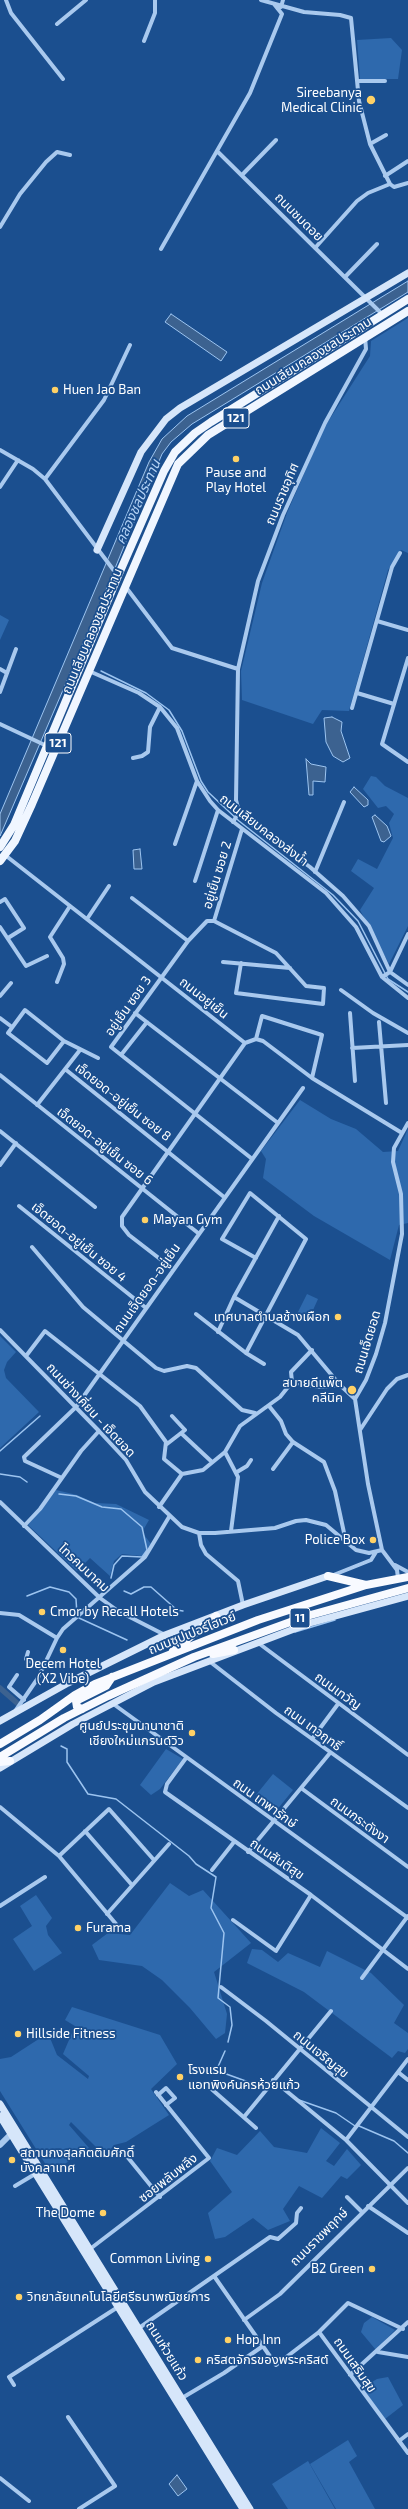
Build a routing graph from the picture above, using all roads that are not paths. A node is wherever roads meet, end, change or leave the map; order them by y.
1 (6, 0) edge
2 (86, 0) edge
3 (155, 0) edge
4 (261, 0) edge
5 (283, 0) edge
6 (274, 4) junction
7 (281, 6) junction
8 (57, 24) dead end
9 (144, 41) dead end
10 (63, 79) dead end
11 (357, 81) junction
12 (385, 81) dead end
13 (386, 135) dead end
14 (276, 140) dead end
15 (370, 144) junction
16 (218, 152) junction
17 (70, 155) dead end
18 (408, 161) edge
19 (242, 175) junction
20 (385, 176) junction
21 (408, 183) edge
22 (390, 184) junction
23 (0, 227) edge
24 (377, 244) dead end
25 (315, 248) junction
26 (161, 249) dead end
27 (408, 273) edge
28 (345, 278) junction
29 (365, 297) junction
30 (408, 299) edge
31 (408, 311) edge
32 (383, 315) junction
33 (360, 329) junction
34 (366, 337) junction
35 (130, 344) dead end
36 (0, 450) edge
37 (18, 460) junction
38 (45, 479) junction
39 (0, 487) edge
40 (99, 552) junction
41 (400, 553) dead end
42 (124, 562) junction
43 (132, 566) junction
44 (118, 576) junction
45 (123, 589) junction
46 (102, 613) junction
47 (377, 620) junction
48 (408, 630) edge
49 (16, 649) dead end
50 (408, 658) edge
51 (0, 669) edge
52 (238, 669) junction
53 (89, 671) junction
54 (7, 673) junction
55 (0, 692) edge
56 (357, 693) junction
57 (394, 704) junction
58 (160, 707) junction
59 (352, 708) dead end
60 (0, 724) edge
61 (47, 746) junction
62 (133, 758) dead end
63 (408, 762) edge
64 (197, 781) junction
65 (344, 802) dead end
66 (218, 810) junction
67 (239, 812) junction
68 (233, 822) junction
69 (242, 829) junction
70 (175, 844) dead end
71 (0, 847) edge
72 (2, 858) edge
73 (315, 872) junction
74 (195, 881) dead end
75 (109, 886) dead end
76 (132, 898) dead end
77 (0, 902) edge
78 (70, 906) junction
79 (87, 919) junction
80 (214, 921) junction
81 (0, 927) edge
82 (408, 934) edge
83 (8, 938) junction
84 (188, 941) junction
85 (47, 956) dead end
86 (223, 962) dead end
87 (241, 963) junction
88 (290, 968) junction
89 (390, 972) junction
90 (161, 977) junction
91 (382, 977) junction
92 (57, 982) dead end
93 (11, 983) dead end
94 (408, 985) edge
95 (341, 990) dead end
96 (0, 996) edge
97 (408, 998) edge
98 (135, 1013) junction
99 (350, 1013) dead end
100 (0, 1018) edge
101 (147, 1022) junction
102 (379, 1022) dead end
103 (12, 1027) junction
104 (408, 1033) edge
105 (256, 1039) junction
106 (64, 1041) junction
107 (245, 1043) junction
108 (408, 1045) edge
109 (381, 1047) junction
110 (352, 1048) junction
111 (80, 1050) junction
112 (121, 1055) junction
113 (98, 1058) dead end
114 (65, 1069) junction
115 (0, 1075) edge
116 (312, 1078) junction
117 (220, 1079) junction
118 (355, 1081) dead end
119 (304, 1088) dead end
120 (386, 1103) dead end
121 (37, 1105) junction
122 (194, 1114) junction
123 (278, 1123) junction
124 (408, 1125) edge
125 (0, 1131) edge
126 (402, 1132) junction
127 (16, 1143) junction
128 (168, 1151) junction
129 (251, 1158) junction
130 (0, 1165) edge
131 (142, 1188) junction
132 (224, 1197) junction
133 (19, 1206) dead end
134 (95, 1207) dead end
135 (279, 1216) junction
136 (198, 1233) junction
137 (32, 1247) dead end
138 (256, 1258) junction
139 (173, 1269) junction
140 (234, 1298) junction
141 (146, 1308) junction
142 (196, 1314) dead end
143 (266, 1315) junction
144 (0, 1330) edge
145 (218, 1332) junction
146 (122, 1341) junction
147 (312, 1350) junction
148 (246, 1353) junction
149 (26, 1356) junction
150 (264, 1364) dead end
151 (100, 1373) junction
152 (408, 1375) edge
153 (292, 1382) junction
154 (340, 1385) junction
155 (355, 1399) junction
156 (76, 1406) junction
157 (269, 1406) junction
158 (255, 1413) junction
159 (172, 1416) dead end
160 (360, 1430) junction
161 (99, 1431) junction
162 (182, 1434) junction
163 (293, 1442) junction
164 (167, 1444) junction
165 (225, 1452) junction
166 (252, 1460) dead end
167 (212, 1462) junction
168 (273, 1469) dead end
169 (237, 1472) junction
170 (182, 1474) junction
171 (62, 1478) junction
172 (0, 1502) edge
173 (159, 1507) junction
174 (169, 1517) junction
175 (24, 1526) junction
176 (231, 1532) junction
177 (199, 1533) junction
178 (346, 1542) junction
179 (382, 1550) junction
180 (376, 1552) junction
181 (393, 1564) junction
182 (408, 1572) edge
183 (328, 1576) junction
184 (408, 1577) edge
185 (397, 1579) junction
186 (366, 1585) junction
187 (408, 1588) edge
188 (408, 1596) edge
189 (100, 1598) junction
190 (242, 1605) junction
191 (0, 1613) edge
192 (216, 1616) junction
193 (165, 1635) junction
194 (56, 1638) junction
195 (257, 1642) junction
196 (234, 1650) junction
197 (28, 1652) dead end
198 (166, 1656) junction
199 (194, 1657) junction
200 (208, 1660) junction
201 (43, 1668) junction
202 (17, 1675) dead end
203 (112, 1677) junction
204 (24, 1700) junction
205 (112, 1703) junction
206 (338, 1704) junction
207 (82, 1709) junction
208 (14, 1712) junction
209 (0, 1721) edge
210 (312, 1739) junction
211 (0, 1744) edge
212 (330, 1752) junction
213 (408, 1755) edge
214 (0, 1757) edge
215 (186, 1758) junction
216 (10, 1761) junction
217 (0, 1762) edge
218 (0, 1768) edge
219 (301, 1788) junction
220 (0, 1807) edge
221 (408, 1808) edge
222 (274, 1821) junction
223 (85, 1831) junction
224 (234, 1842) junction
225 (169, 1844) dead end
226 (248, 1852) junction
227 (59, 1856) junction
228 (154, 1860) junction
229 (408, 1867) edge
230 (212, 1870) dead end
231 (45, 1877) dead end
232 (132, 1886) junction
233 (311, 1895) junction
234 (0, 1906) edge
235 (107, 1914) junction
236 (408, 1917) edge
237 (233, 1920) dead end
238 (116, 1924) dead end
239 (382, 1949) junction
240 (408, 1969) edge
241 (362, 1978) dead end
242 (221, 1987) dead end
243 (331, 2011) dead end
244 (299, 2050) junction
245 (408, 2058) edge
246 (398, 2072) junction
247 (273, 2080) junction
248 (408, 2080) edge
249 (208, 2086) dead end
250 (0, 2104) edge
251 (166, 2105) junction
252 (371, 2108) junction
253 (0, 2116) edge
254 (244, 2118) junction
255 (256, 2128) dead end
256 (13, 2132) junction
257 (408, 2137) edge
258 (346, 2140) junction
259 (0, 2145) edge
260 (125, 2154) dead end
261 (408, 2168) edge
262 (35, 2174) junction
263 (390, 2184) junction
264 (14, 2186) dead end
265 (160, 2197) junction
266 (347, 2197) dead end
267 (408, 2203) edge
268 (368, 2206) junction
269 (301, 2208) dead end
270 (362, 2212) junction
271 (408, 2233) edge
272 (90, 2249) junction
273 (214, 2276) junction
274 (118, 2307) junction
275 (244, 2320) junction
276 (408, 2322) edge
277 (403, 2329) junction
278 (137, 2330) junction
279 (319, 2332) junction
280 (263, 2346) junction
281 (378, 2352) junction
282 (408, 2357) edge
283 (350, 2375) junction
284 (14, 2385) dead end
285 (182, 2398) junction
286 (68, 2417) dead end
287 (408, 2434) edge
288 (399, 2441) junction
289 (408, 2453) edge
290 (1, 2479) edge
291 (29, 2501) dead end
292 (79, 2509) edge
293 (243, 2509) edge
294 (250, 2509) edge

1 - 10 street
2 - 8 street
3 - 9 street
4 - 6 street
5 - 7 street
6 - 7 street
6 - 16 street
7 - 11 street
11 - 12 street
11 - 15 street
13 - 15 street
14 - 19 street
15 - 20 street
16 - 19 street, ถนนชมดอย
16 - 26 street
17 - 23 street
18 - 20 street
19 - 25 street, ถนนชมดอย
20 - 22 street
21 - 22 street
22 - 25 street
24 - 28 street
25 - 28 street, ถนนชมดอย
27 - 29 main road
28 - 29 street, ถนนชมดอย
29 - 32 street, ถนนชมดอย
29 - 40 main road
30 - 32 main road, ถนนเลียบคลองชลประทาน / 121
31 - 34 main road, ถนนเลียบคลองชลประทาน / 121
32 - 33 main road, ถนนเลียบคลองชลประทาน / 121
33 - 34 main road
33 - 42 main road, ถนนเลียบคลองชลประทาน / 121
34 - 43 main road, ถนนเลียบคลองชลประทาน / 121
34 - 52 street, ถนนราชอุทิศ
35 - 38 street
36 - 37 street
37 - 38 street
37 - 39 street
38 - 40 street
40 - 44 street
41 - 47 street
42 - 43 main road
42 - 44 main road, ถนนเลียบคลองชลประทาน / 121
43 - 45 main road, ถนนเลียบคลองชลประทาน / 121
44 - 46 main road, ถนนเลียบคลองชลประทาน / 121
45 - 46 main road
45 - 52 street
45 - 53 main road, ถนนเลียบคลองชลประทาน / 121
46 - 61 main road, ถนนเลียบคลองชลประทาน / 121
47 - 48 street
47 - 56 street
49 - 54 street
50 - 57 street
51 - 54 street
52 - 67 street, ถนนราชอุทิศ
53 - 58 street, ถนนเลียบคลองส่งน้ำ
53 - 72 main road, ถนนเลียบคลองชลประทาน / 121
54 - 55 street
56 - 57 street
56 - 59 street
57 - 63 street
58 - 62 street
58 - 64 street, ถนนเลียบคลองส่งน้ำ
60 - 61 street
61 - 71 main road, ถนนเลียบคลองชลประทาน / 121
64 - 66 street, ถนนเลียบคลองส่งน้ำ
64 - 70 street
65 - 73 street
66 - 68 street, ถนนเลียบคลองส่งน้ำ
66 - 74 street
67 - 68 street
67 - 73 street, ถนนเลียบคลองส่งน้ำ
68 - 69 street, ถนนเลียบคลองส่งน้ำ
69 - 80 street, อยู่เย็น ซอย 2
69 - 91 street, ถนนเลียบคลองส่งน้ำ
72 - 78 street, ถนนอยู่เย็น
73 - 89 street, ถนนเลียบคลองส่งน้ำ
75 - 79 street
76 - 84 street
77 - 83 street
78 - 79 street, ถนนอยู่เย็น
78 - 92 street
79 - 90 street, ถนนอยู่เย็น
80 - 84 street, อยู่เย็น ซอย 2
80 - 88 street
81 - 83 street
82 - 89 street
83 - 85 street
84 - 90 street, อยู่เย็น ซอย 2
86 - 87 street
87 - 88 street
87 - 88 street
89 - 91 street
89 - 94 street, ถนนเลียบคลองส่งน้ำ
90 - 98 street, อยู่เย็น ซอย 3
90 - 107 street, ถนนอยู่เย็น
91 - 97 street, ถนนเลียบคลองส่งน้ำ
93 - 96 street
95 - 104 street
98 - 101 street
98 - 112 street, อยู่เย็น ซอย 3
99 - 110 street
100 - 103 street
101 - 112 street
101 - 117 street
102 - 109 street
103 - 106 street
103 - 106 street
105 - 107 street
105 - 116 street
105 - 116 street
106 - 111 street
107 - 117 street
108 - 109 street
109 - 110 street
109 - 120 street
110 - 118 street
111 - 113 street
111 - 114 street, เจ็ดยอด-อยู่เย็น ซอย 8
112 - 122 street
114 - 121 street, เจ็ดยอด-อยู่เย็น ซอย 8
114 - 128 street, เจ็ดยอด-อยู่เย็น ซอย 8
115 - 121 street, เจ็ดยอด-อยู่เย็น ซอย 6
116 - 126 street
117 - 122 street
117 - 123 street
119 - 123 street, ถนนเจ็ดยอด-อยู่เย็น
121 - 131 street, เจ็ดยอด-อยู่เย็น ซอย 6
122 - 128 street
122 - 129 street
123 - 129 street, ถนนเจ็ดยอด-อยู่เย็น
124 - 126 street, ถนนเจ็ดยอด
125 - 127 street
126 - 155 street, ถนนเจ็ดยอด
127 - 130 street
127 - 134 street
128 - 131 street
128 - 132 street, เจ็ดยอด-อยู่เย็น ซอย 8
129 - 132 street, ถนนเจ็ดยอด-อยู่เย็น
131 - 136 street, เจ็ดยอด-อยู่เย็น ซอย 6
131 - 139 street
132 - 136 street, ถนนเจ็ดยอด-อยู่เย็น
133 - 141 street, เจ็ดยอด-อยู่เย็น ซอย 4
135 - 138 street
135 - 138 street
135 - 143 street
136 - 139 street, ถนนเจ็ดยอด-อยู่เย็น
137 - 146 street
138 - 140 street
139 - 141 street, ถนนเจ็ดยอด-อยู่เย็น
140 - 143 street
140 - 145 street
141 - 146 street, ถนนเจ็ดยอด-อยู่เย็น
142 - 145 street
143 - 147 street
143 - 148 street
144 - 149 street, ถนนช่างเคี่ยน - เจ็ดยอด
145 - 148 street
146 - 151 street, ถนนเจ็ดยอด-อยู่เย็น
146 - 158 street
147 - 153 street
147 - 154 street
148 - 150 street
149 - 151 street
149 - 156 street, ถนนช่างเคี่ยน - เจ็ดยอด
151 - 156 street, ถนนเจ็ดยอด-อยู่เย็น
151 - 164 street
152 - 160 street
153 - 154 street
153 - 157 street
154 - 155 street
155 - 160 street
156 - 161 street, ถนนช่างเคี่ยน - เจ็ดยอด
156 - 171 street, ถนนเจ็ดยอด-อยู่เย็น
157 - 158 street
157 - 163 street
158 - 165 street
159 - 162 street
160 - 179 street
161 - 171 street
161 - 173 street, ถนนช่างเคี่ยน - เจ็ดยอด
162 - 164 street
162 - 167 street
163 - 168 street
163 - 178 street
164 - 170 street
165 - 167 street
165 - 169 street
166 - 169 street
167 - 170 street
169 - 176 street
170 - 173 street
171 - 175 street
172 - 175 street, โทรคมนาคม
173 - 174 street, ถนนช่างเคี่ยน - เจ็ดยอด
174 - 177 street, ถนนช่างเคี่ยน - เจ็ดยอด
174 - 189 street
175 - 189 street, โทรคมนาคม
176 - 177 street, ถนนช่างเคี่ยน - เจ็ดยอด
176 - 178 street, ถนนช่างเคี่ยน - เจ็ดยอด
177 - 190 street
178 - 180 street, ถนนช่างเคี่ยน - เจ็ดยอด
179 - 180 street, ถนนช่างเคี่ยน - เจ็ดยอด
179 - 181 street
180 - 183 street
181 - 182 street
181 - 185 street
183 - 186 highway
183 - 190 main road
184 - 185 highway, ถนนซุปเปอร์ไฮเวย์ / 11
185 - 186 highway, ถนนซุปเปอร์ไฮเวย์ / 11
186 - 198 highway, ถนนซุปเปอร์ไฮเวย์ / 11
187 - 199 highway, ถนนซุปเปอร์ไฮเวย์ / 11
188 - 195 main road
189 - 193 street, โทรคมนาคม
189 - 194 street
190 - 192 main road
191 - 194 street
192 - 193 main road
192 - 198 highway
193 - 208 main road
194 - 201 street
195 - 196 main road
195 - 206 street, ถนนเทวัญ
196 - 199 highway
196 - 200 main road
197 - 201 street
198 - 203 highway, ถนนซุปเปอร์ไฮเวย์ / 11
199 - 207 highway, ถนนซุปเปอร์ไฮเวย์ / 11
200 - 205 main road
200 - 210 street, ถนน เทวฤทธิ์
201 - 204 street
202 - 204 street
203 - 207 highway
203 - 211 highway, ถนนซุปเปอร์ไฮเวย์ / 11
204 - 208 street
205 - 215 street, ถนน เทพารักษ์
205 - 216 main road
206 - 210 street
206 - 213 street, ถนนเทวัญ
207 - 214 highway, ถนนซุปเปอร์ไฮเวย์ / 11
208 - 209 main road
210 - 212 street, ถนน เทวฤทธิ์
212 - 219 street
212 - 221 street, ถนน เทวฤทธิ์
215 - 222 street, ถนน เทพารักษ์
215 - 224 street, ถนนสันติสุข
216 - 217 highway
216 - 218 main road
219 - 222 street
219 - 229 street, ถนนกระดังงา
220 - 227 street
222 - 226 street
222 - 236 street, ถนน เทพารักษ์
223 - 227 street
223 - 228 street
223 - 232 street
224 - 226 street, ถนนสันติสุข
224 - 230 street
225 - 228 street
226 - 233 street, ถนนสันติสุข
227 - 235 street
228 - 232 street
231 - 234 street
232 - 235 street
233 - 237 street
233 - 239 street, ถนนสันติสุข
235 - 238 street
236 - 239 street
239 - 240 street, ถนนสันติสุข
239 - 241 street
242 - 244 street, ถนนเจริญสุข
243 - 244 street
244 - 247 street
244 - 252 street, ถนนเจริญสุข
245 - 246 street
246 - 248 street
246 - 252 street
247 - 254 street
247 - 258 street
249 - 254 street
250 - 256 main road, ถนนห้วยแก้ว
251 - 251 street, ซอยพลับพลึง
251 - 265 street, ซอยพลับพลึง
252 - 257 street, ถนนเจริญสุข
252 - 258 street
253 - 256 main road, ถนนห้วยแก้ว
254 - 255 street
256 - 259 street
256 - 262 main road, ถนนห้วยแก้ว
256 - 272 main road, ถนนห้วยแก้ว
258 - 263 street
260 - 265 street
261 - 263 street, ถนนราชพฤกษ์
262 - 264 street
262 - 274 main road, ถนนห้วยแก้ว
263 - 267 street
263 - 268 street, ถนนราชพฤกษ์
265 - 272 street, ซอยพลับพลึง
266 - 270 street
268 - 270 street, ถนนราชพฤกษ์
268 - 271 street
269 - 273 street
270 - 275 street, ถนนราชพฤกษ์
272 - 278 main road, ถนนห้วยแก้ว
273 - 275 street
273 - 278 street
274 - 278 main road, ถนนห้วยแก้ว
274 - 284 street
275 - 280 street
276 - 277 street
277 - 279 street
277 - 281 street
278 - 285 main road, ถนนห้วยแก้ว
278 - 293 main road, ถนนห้วยแก้ว
279 - 280 street, ถนนเสริมสุข
279 - 283 street, ถนนเสริมสุข
280 - 285 street
281 - 282 street
281 - 283 street
283 - 288 street, ถนนเสริมสุข
285 - 294 main road, ถนนห้วยแก้ว
286 - 292 street
287 - 288 street
288 - 289 street, ถนนเสริมสุข
290 - 291 street

